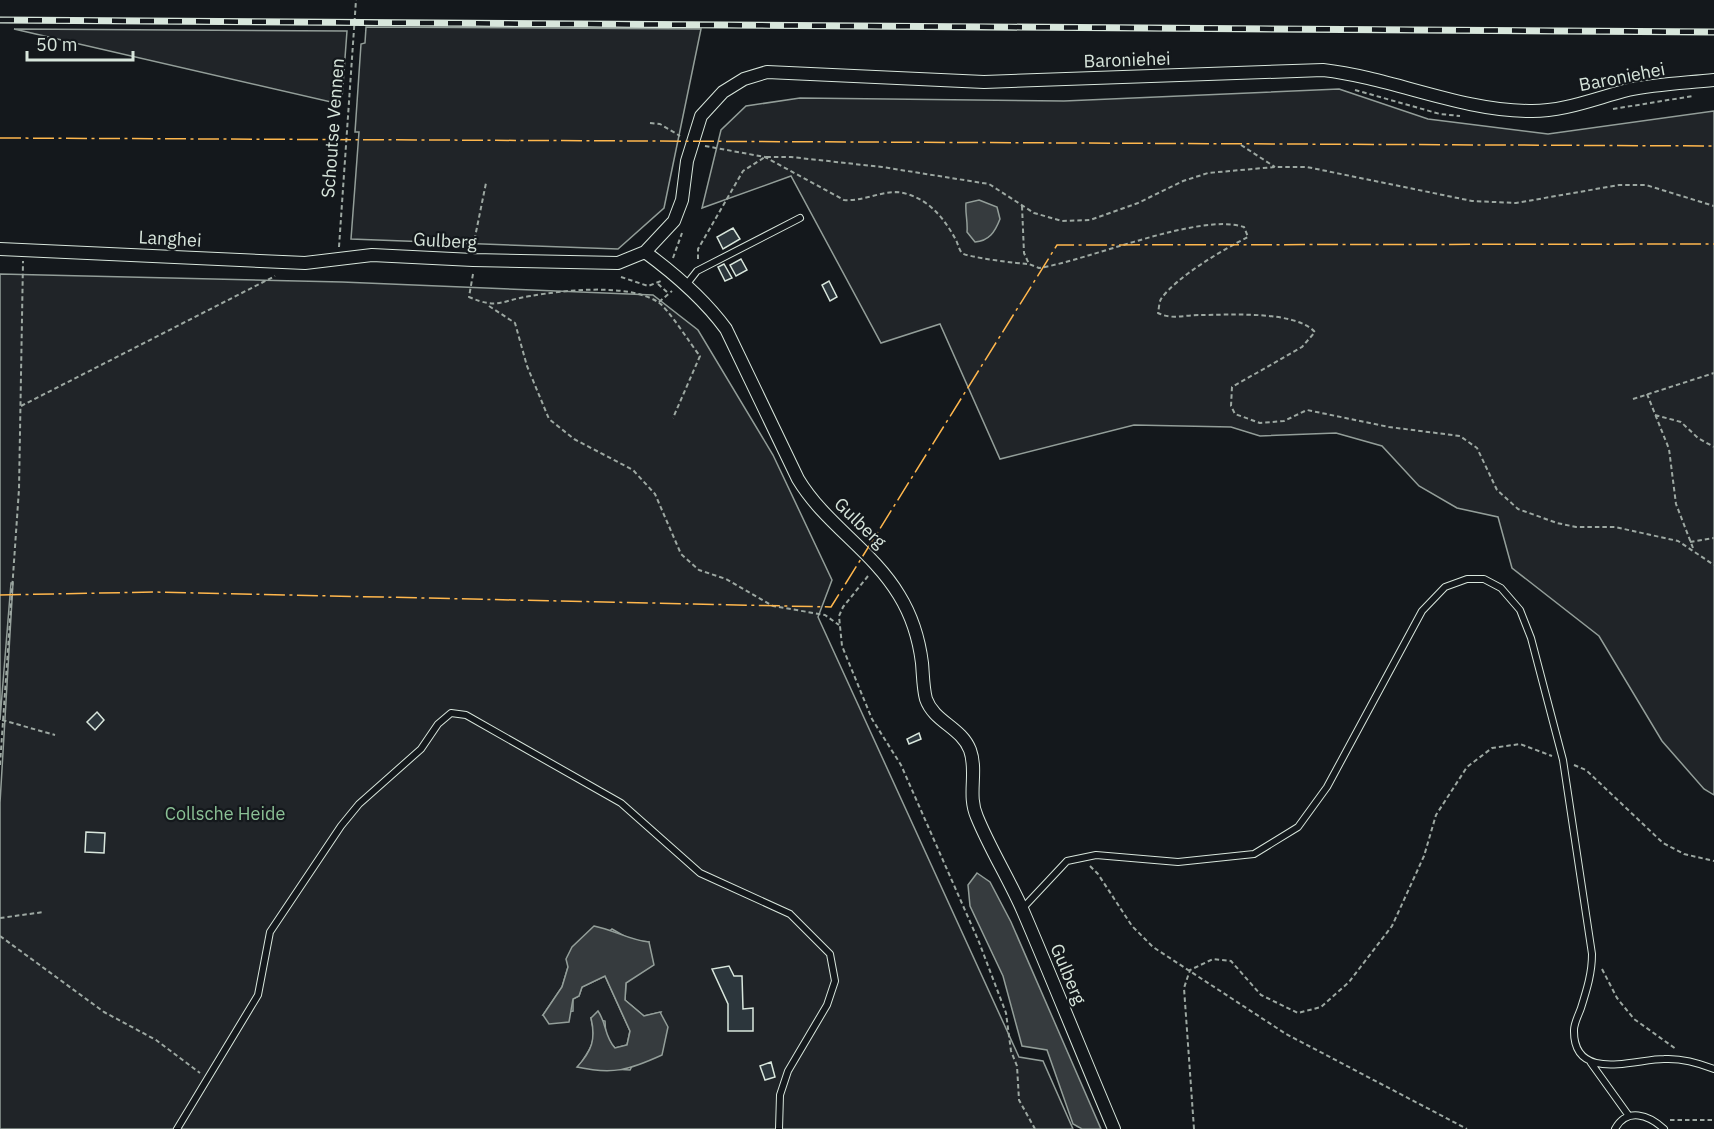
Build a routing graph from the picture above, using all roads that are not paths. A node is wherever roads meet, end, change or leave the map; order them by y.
1 (1714, 80) edge
2 (800, 218) dead end
3 (0, 249) edge
4 (645, 252) junction
5 (338, 258) joint
6 (686, 286) junction
7 (1022, 909) junction
8 (1591, 1063) junction
9 (1714, 1069) edge
10 (1629, 1116) junction
11 (177, 1129) edge
12 (779, 1129) edge
13 (1114, 1129) edge
14 (1615, 1129) edge
15 (1664, 1129) edge

1 - 4 street, Baroniehei
2 - 6 lane
3 - 5 street, Langhei
4 - 5 street, Gulberg
4 - 6 street, Gulberg
6 - 7 street, Gulberg
7 - 8 lane
7 - 13 street, Gulberg
8 - 9 lane
8 - 10 lane
10 - 14 lane
10 - 15 lane
11 - 12 lane

